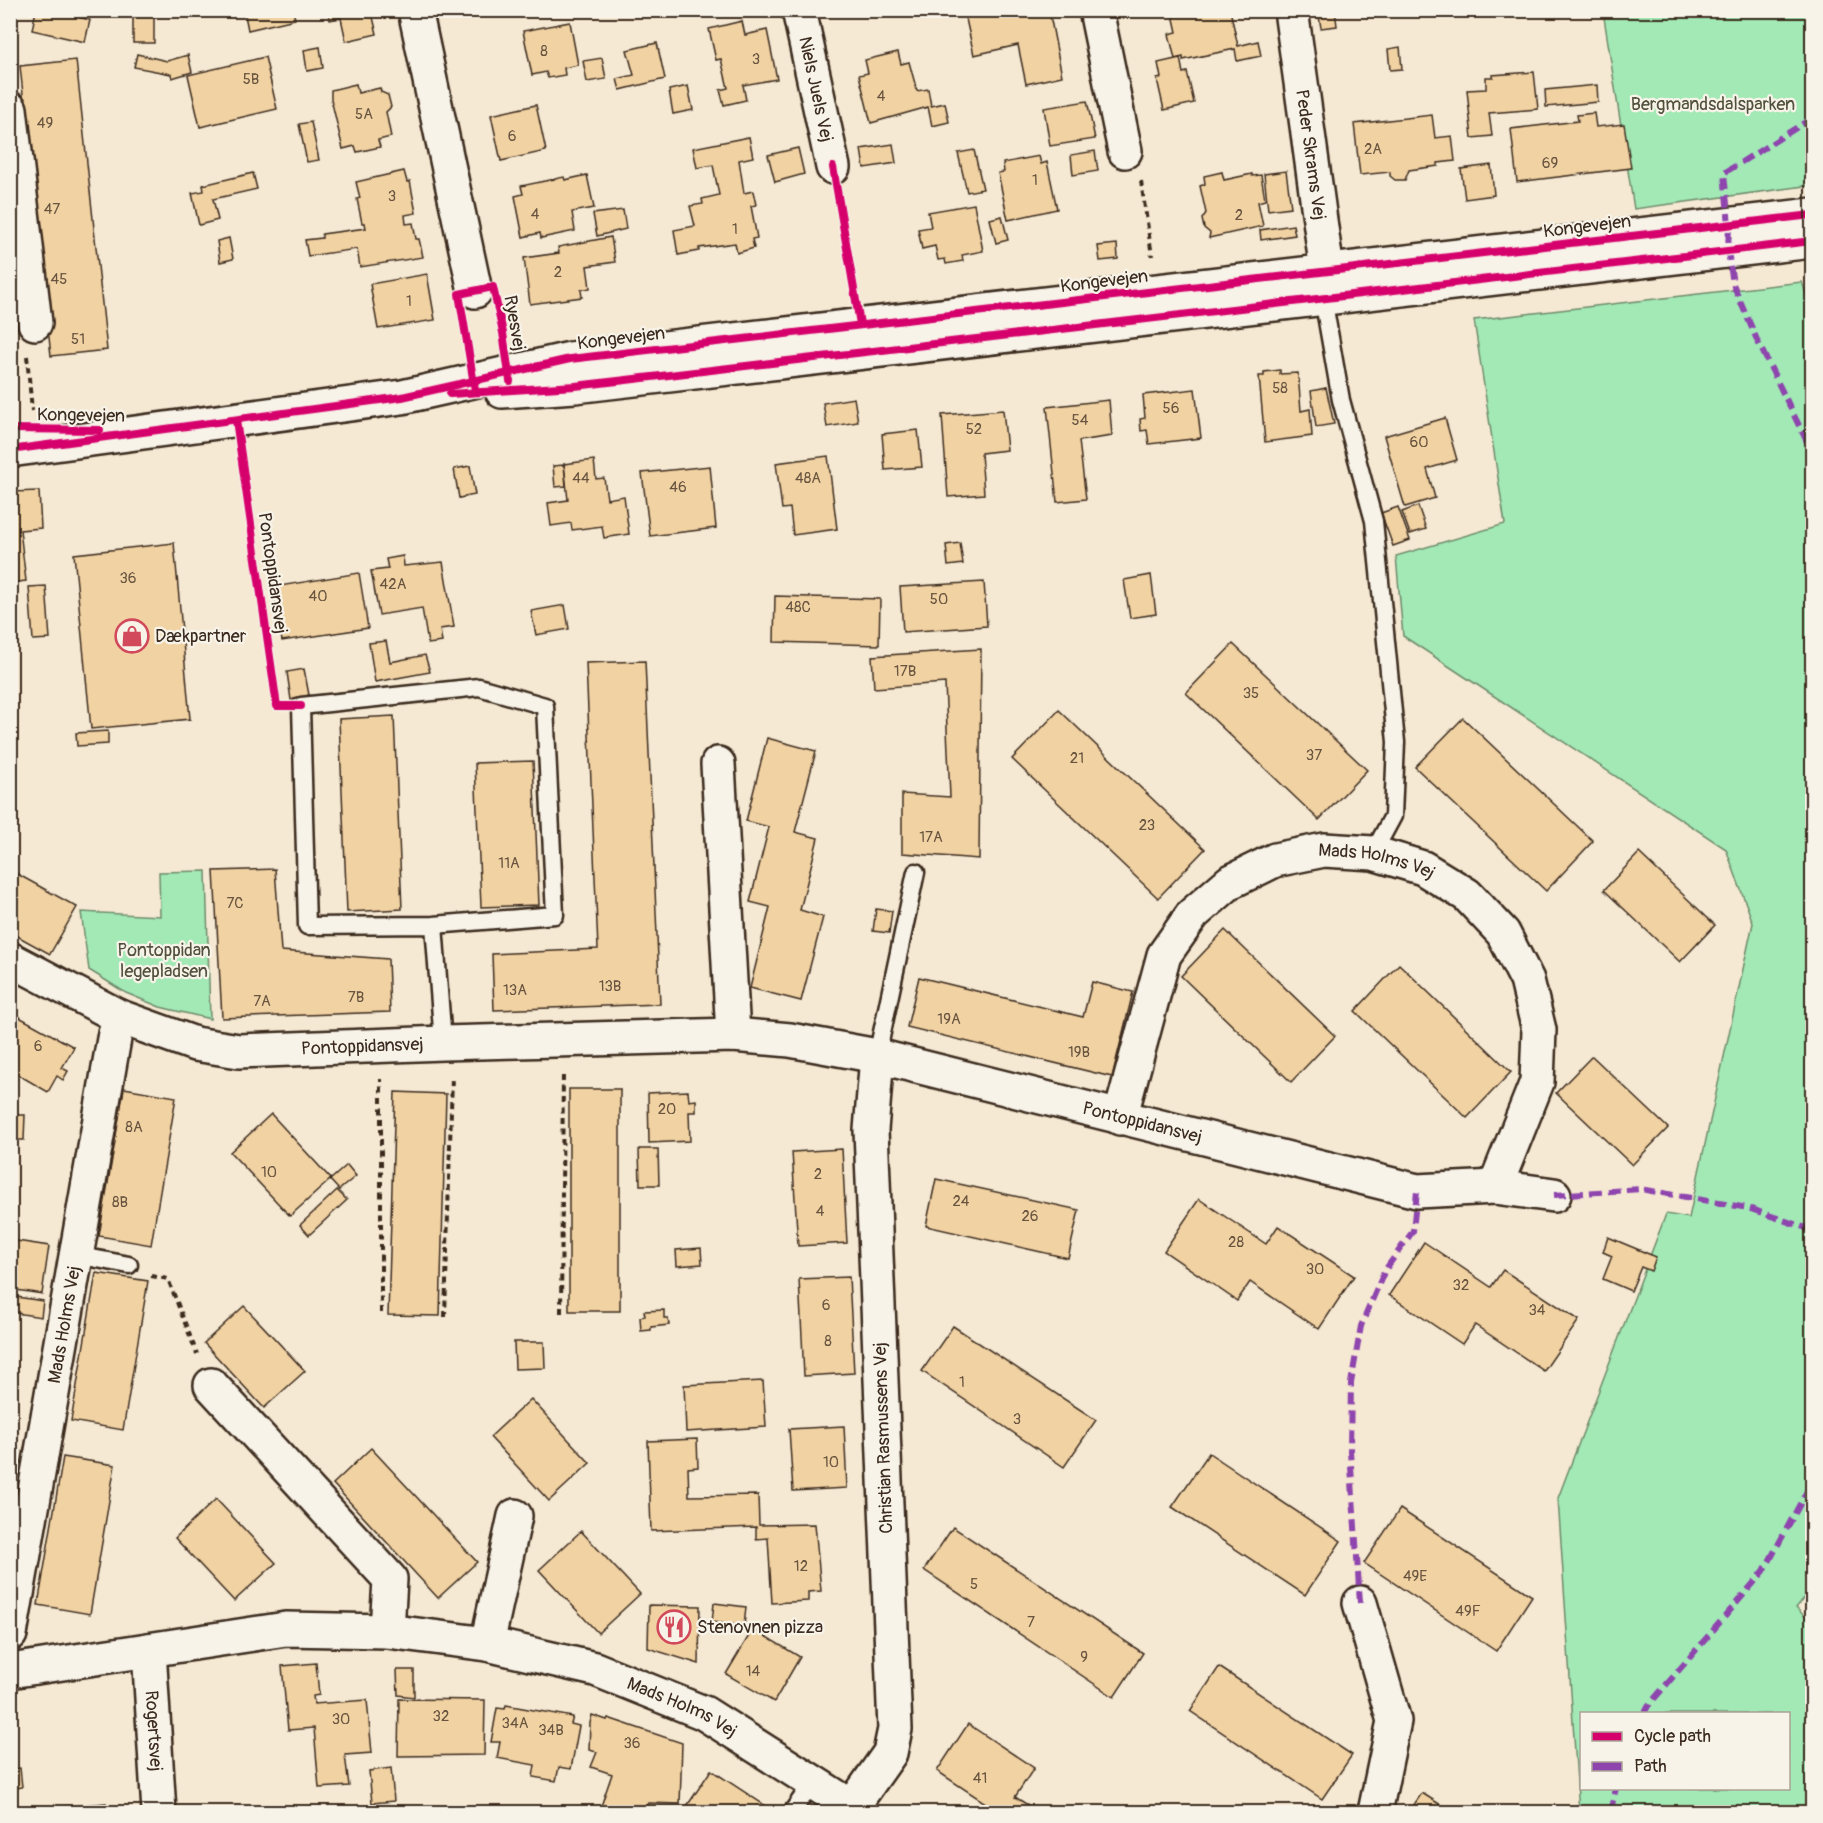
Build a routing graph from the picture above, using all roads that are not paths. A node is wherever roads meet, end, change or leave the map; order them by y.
1 (415, 10) edge
2 (799, 10) edge
3 (1096, 10) edge
4 (1291, 10) edge
5 (10, 109) edge
6 (1125, 151) road end
7 (833, 167) dead end
8 (1812, 215) edge
9 (1812, 241) edge
10 (1325, 285) junction
11 (475, 291) dead end
12 (34, 323) road end
13 (402, 397) junction
14 (18, 436) edge
15 (718, 764) dead end
16 (1373, 853) junction
17 (916, 872) dead end
18 (434, 925) junction
19 (10, 959) edge
20 (120, 1017) junction
21 (733, 1035) junction
22 (448, 1043) junction
23 (877, 1056) junction
24 (1120, 1118) junction
25 (1495, 1187) junction
26 (1554, 1194) dead end
27 (76, 1256) junction
28 (129, 1265) road end
29 (211, 1385) road end
30 (514, 1516) dead end
31 (1360, 1603) dead end
32 (387, 1631) junction
33 (10, 1634) edge
34 (487, 1644) junction
35 (149, 1650) junction
36 (10, 1671) edge
37 (813, 1782) junction
38 (856, 1810) edge
39 (159, 1812) edge
40 (792, 1812) edge
41 (1376, 1812) edge

1 - 11 street, Ryesvej
2 - 7 street, Niels Juels Vej
3 - 6 street
4 - 10 street, Peder Skrams Vej
5 - 12 street
8 - 10 street, Kongevejen
9 - 10 street, Kongevejen
10 - 13 street, Kongevejen
10 - 13 street, Kongevejen
10 - 16 lane
13 - 14 street, Kongevejen
15 - 21 street
16 - 24 street, Mads Holms Vej
16 - 25 street, Mads Holms Vej
17 - 23 lane
18 - 18 lane
18 - 22 lane
19 - 20 street, Pontoppidansvej
20 - 22 street, Pontoppidansvej
20 - 27 street, Mads Holms Vej
21 - 22 street, Pontoppidansvej
21 - 23 street, Pontoppidansvej
23 - 24 street, Pontoppidansvej
23 - 38 street, Christian Rasmussens Vej
24 - 25 street, Pontoppidansvej
25 - 26 street, Pontoppidansvej
27 - 28 lane
27 - 33 street, Mads Holms Vej
29 - 32 street
30 - 34 street
31 - 41 street
32 - 34 street, Mads Holms Vej
32 - 35 street, Mads Holms Vej
34 - 37 street, Mads Holms Vej
35 - 36 street, Mads Holms Vej
35 - 39 street, Rogertsvej
37 - 38 street, Mads Holms Vej
37 - 40 lane

